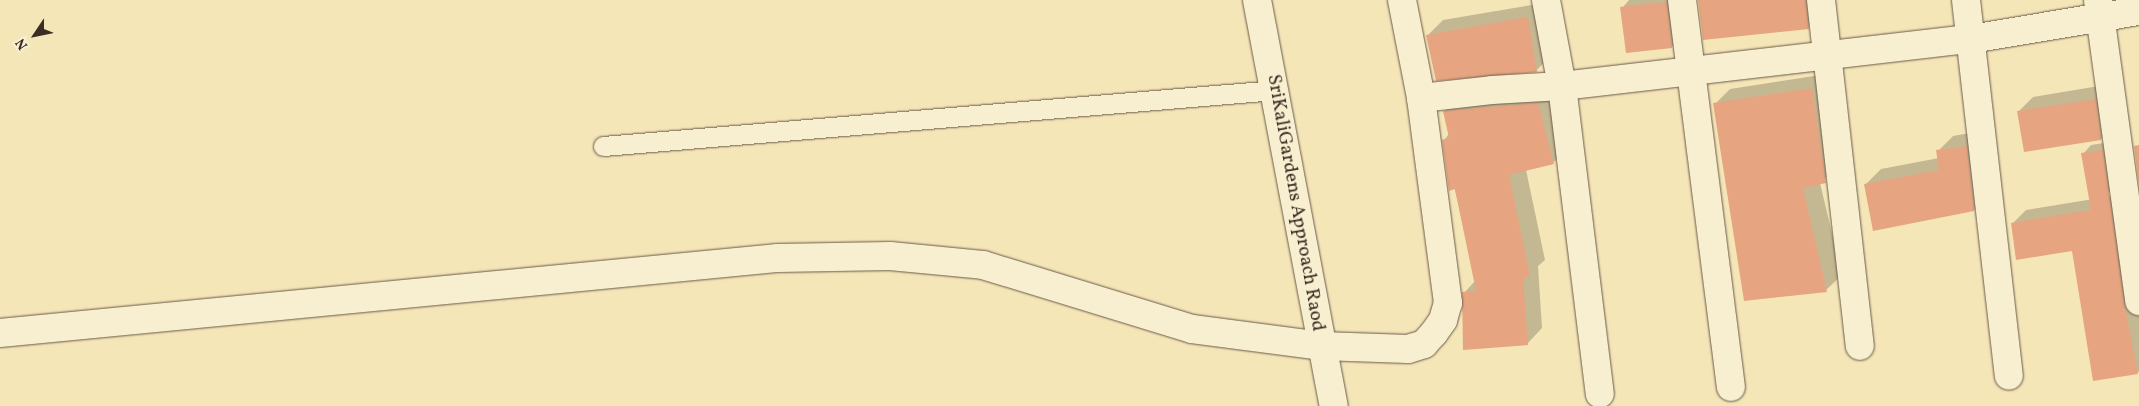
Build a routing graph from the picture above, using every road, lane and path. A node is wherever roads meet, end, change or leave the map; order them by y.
1 (1257, 0) edge
2 (1402, 0) edge
3 (1546, 0) edge
4 (1682, 0) edge
5 (1821, 0) edge
6 (1966, 0) edge
7 (2100, 8) edge
8 (2139, 11) edge
9 (1971, 39) junction
10 (1829, 55) junction
11 (1691, 72) junction
12 (1562, 86) junction
13 (1275, 90) junction
14 (1421, 98) junction
15 (604, 146) dead end
16 (2139, 301) edge
17 (0, 333) edge
18 (1322, 346) junction
19 (1860, 346) dead end
20 (2009, 376) dead end
21 (1731, 388) dead end
22 (1600, 394) dead end
23 (1334, 406) edge

1 - 13 street, SriKaliGardens Approach Raod
2 - 14 street
3 - 12 street
4 - 11 street
5 - 10 street
6 - 9 street
7 - 8 street
7 - 9 street
7 - 16 street
9 - 10 street
9 - 20 street
10 - 11 street
10 - 19 street
11 - 12 street
11 - 21 street
12 - 14 street
12 - 22 street
13 - 15 lane
13 - 18 street, SriKaliGardens Approach Raod
14 - 18 street
17 - 18 street
18 - 23 street, SriKaliGardens Approach Raod

